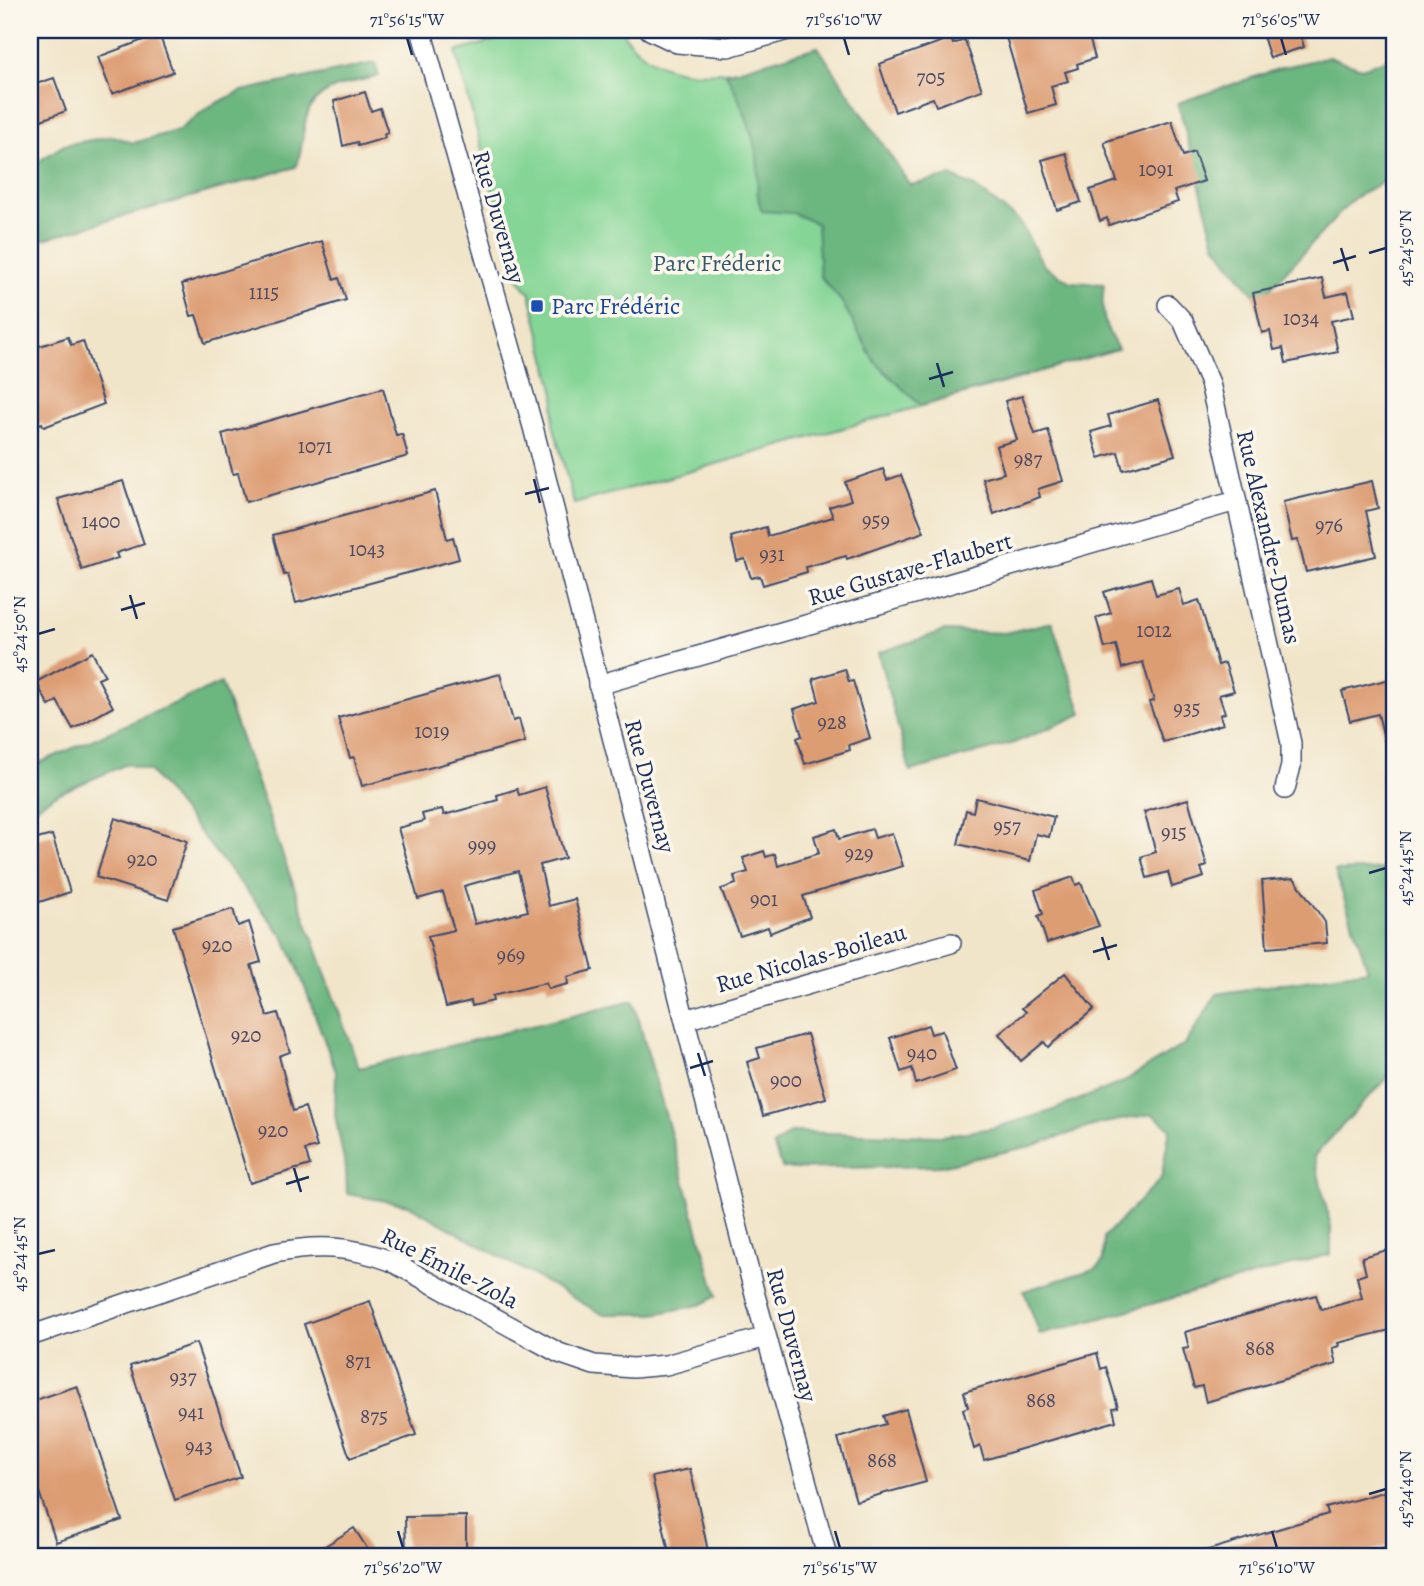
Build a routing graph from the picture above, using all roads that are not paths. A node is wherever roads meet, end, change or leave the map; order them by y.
1 (421, 30) edge
2 (650, 30) edge
3 (788, 30) edge
4 (1168, 305) dead end
5 (1236, 501) junction
6 (598, 685) junction
7 (1285, 789) dead end
8 (951, 943) dead end
9 (685, 1020) junction
10 (30, 1336) edge
11 (766, 1337) junction
12 (827, 1556) edge

1 - 6 street, Rue Duvernay
2 - 3 street
4 - 5 street, Rue Alexandre-Dumas
5 - 6 street, Rue Gustave-Flaubert
5 - 7 street, Rue Alexandre-Dumas
6 - 9 street, Rue Duvernay
8 - 9 street, Rue Nicolas-Boileau
9 - 11 street, Rue Duvernay
10 - 11 street, Rue Émile-Zola
11 - 12 street, Rue Duvernay

